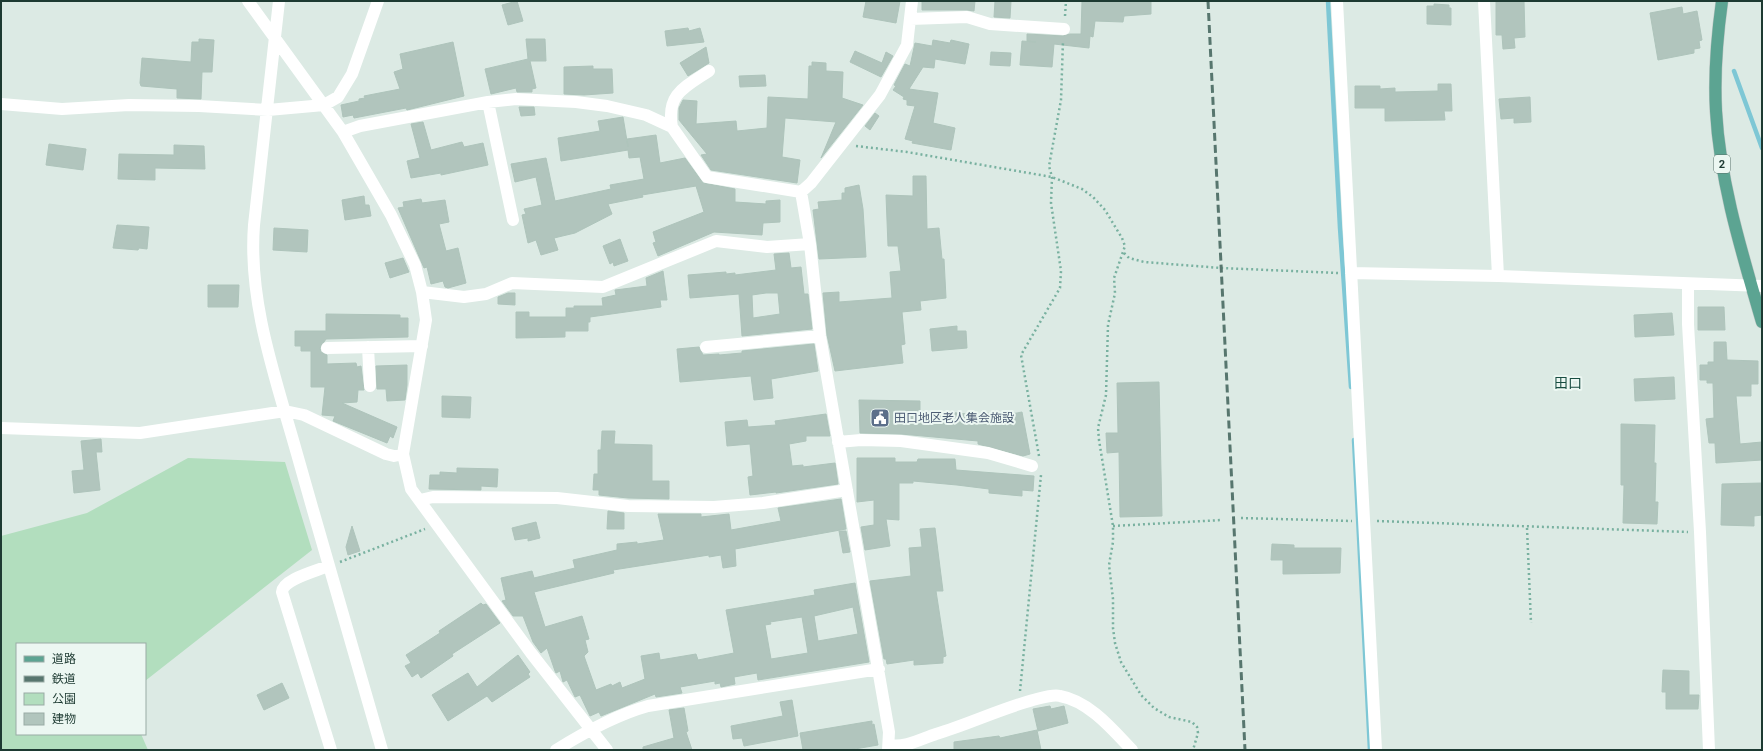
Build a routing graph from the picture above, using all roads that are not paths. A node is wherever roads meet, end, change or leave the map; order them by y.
1 (248, 1) edge
2 (279, 1) edge
3 (378, 1) edge
4 (912, 1) edge
5 (1337, 1) edge
6 (1484, 1) edge
7 (1722, 1) edge
8 (910, 19) junction
9 (1064, 29) road end
10 (275, 37) junction
11 (709, 71) dead end
12 (488, 102) junction
13 (1, 104) edge
14 (324, 105) junction
15 (268, 110) junction
16 (672, 127) junction
17 (343, 132) junction
18 (801, 192) junction
19 (513, 220) dead end
20 (810, 244) junction
21 (1351, 273) junction
22 (1498, 276) junction
23 (1688, 284) junction
24 (1757, 286) edge
25 (422, 292) junction
26 (1762, 322) edge
27 (820, 336) junction
28 (422, 346) junction
29 (368, 347) junction
30 (706, 347) dead end
31 (328, 348) dead end
32 (370, 386) dead end
33 (285, 411) junction
34 (1, 428) edge
35 (838, 442) junction
36 (402, 454) junction
37 (1038, 465) road end
38 (848, 490) junction
39 (420, 500) junction
40 (328, 566) junction
41 (878, 669) junction
42 (591, 730) junction
43 (889, 748) edge
44 (331, 750) edge
45 (382, 750) edge
46 (556, 750) edge
47 (607, 750) edge
48 (1132, 750) edge
49 (1376, 750) edge
50 (1709, 750) edge

1 - 10 street
2 - 10 street
3 - 14 street
4 - 8 street
5 - 21 street
6 - 22 street
7 - 24 main road, 2
8 - 9 street
8 - 18 street
10 - 14 street
10 - 15 street
11 - 16 street
12 - 16 street
12 - 17 street
12 - 19 street
13 - 15 street
14 - 15 street
14 - 17 street
15 - 33 street
16 - 18 street
17 - 25 street
18 - 20 street
20 - 25 street
20 - 27 street
21 - 22 street
21 - 49 street
22 - 23 street
23 - 24 street
23 - 50 street
24 - 26 main road, 2
25 - 28 street
27 - 30 street
27 - 35 street
28 - 29 street
28 - 36 street
29 - 31 street
29 - 32 street
33 - 34 street
33 - 36 street
33 - 40 street
35 - 37 street
35 - 38 street
36 - 39 street
38 - 39 street
38 - 41 street
39 - 42 street
40 - 44 street
40 - 45 street
41 - 42 street
41 - 43 street
42 - 46 street
42 - 47 street
43 - 48 street

